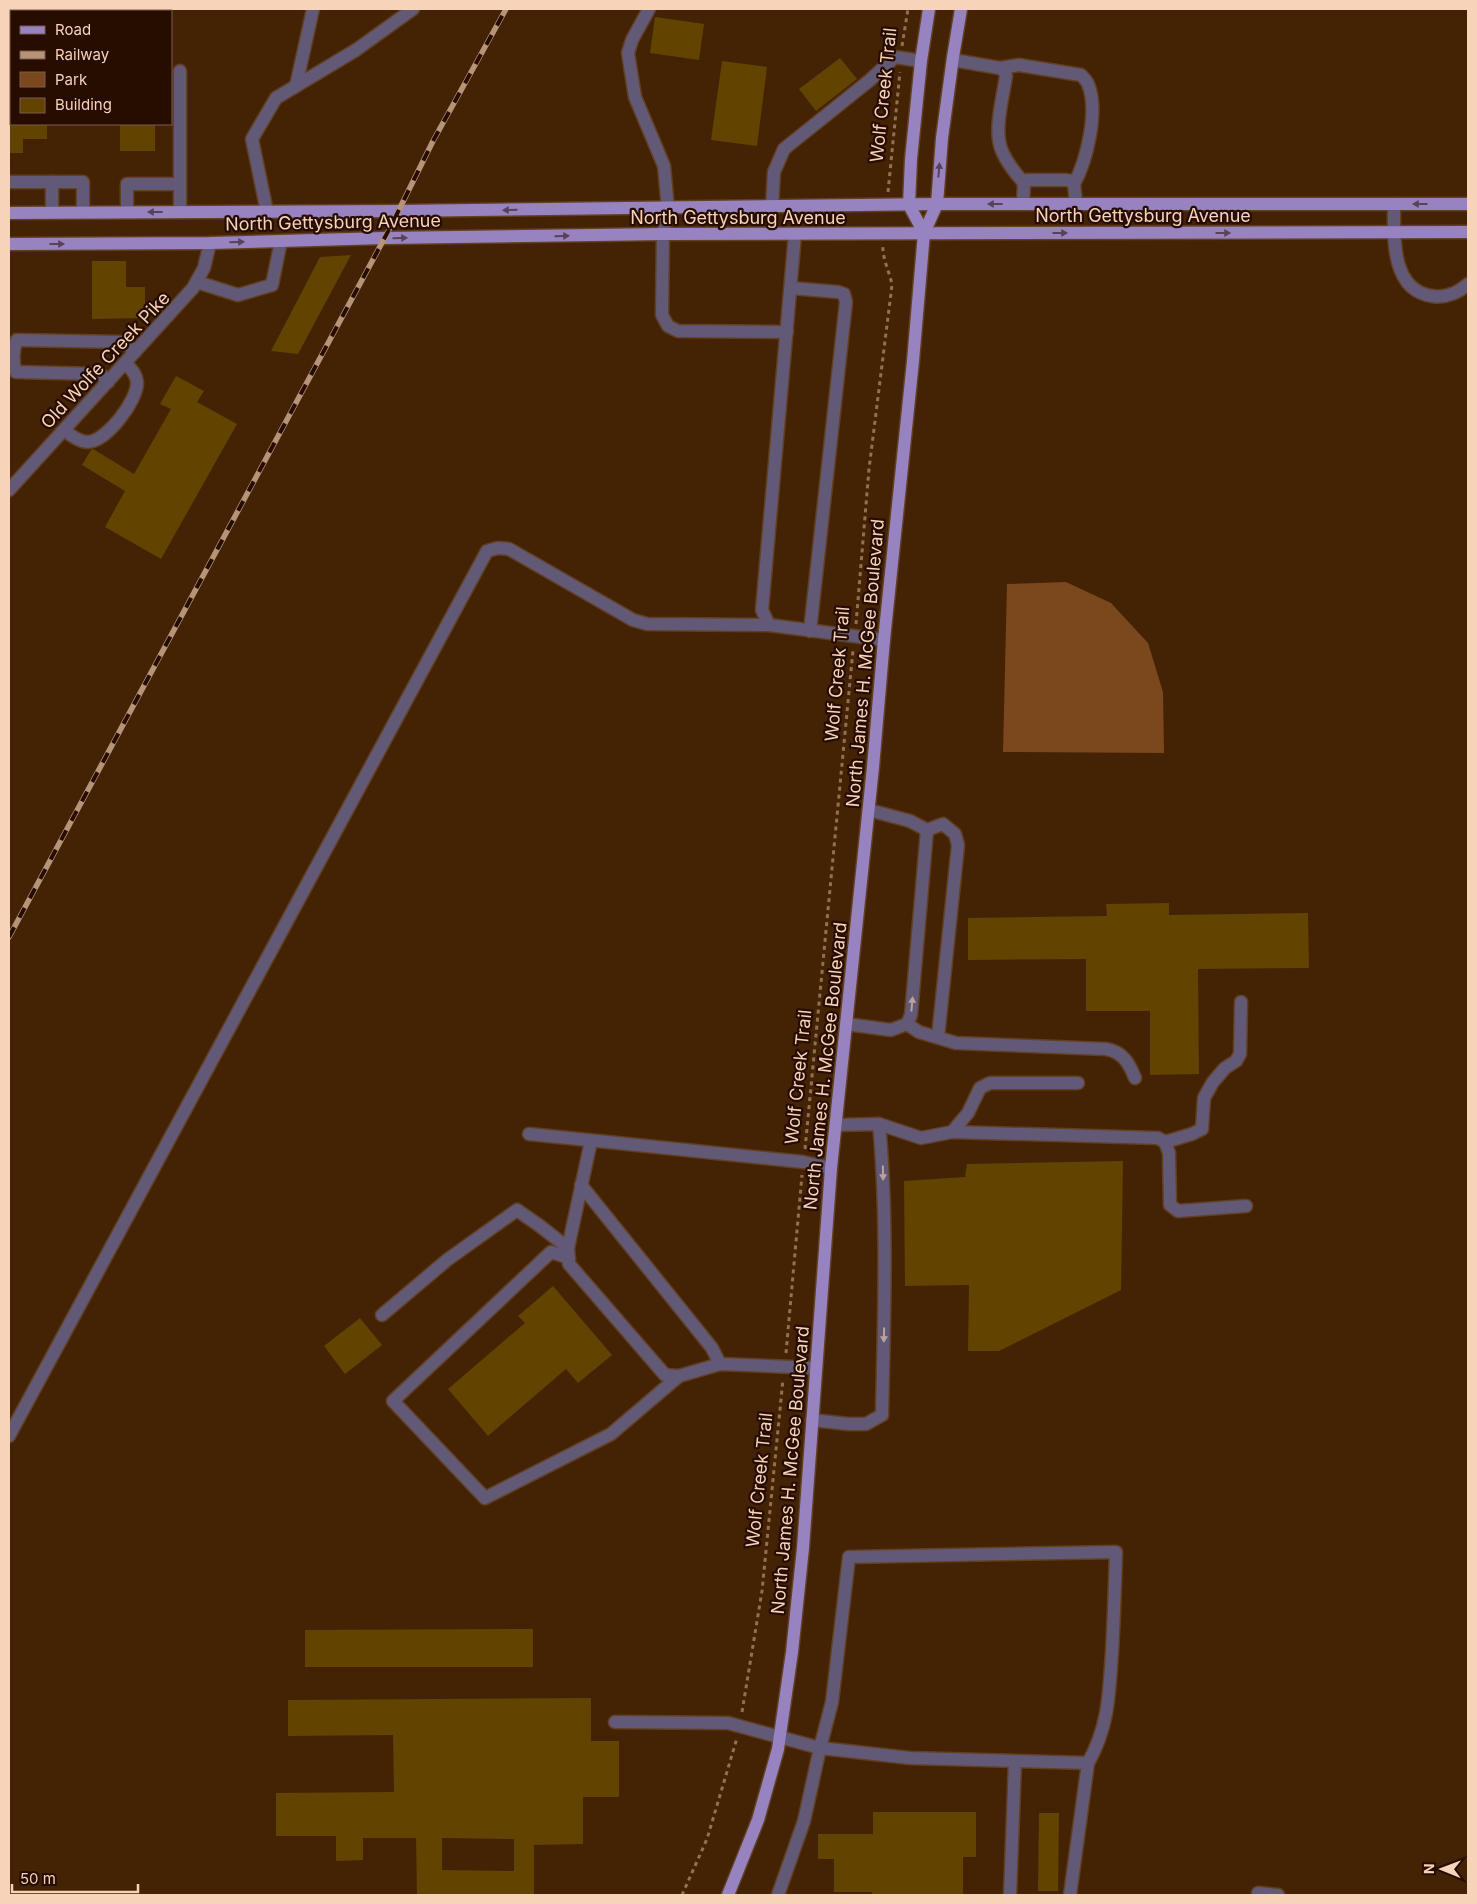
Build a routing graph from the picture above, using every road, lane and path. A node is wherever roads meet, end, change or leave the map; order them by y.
1 (313, 9) edge
2 (412, 9) edge
3 (649, 9) edge
4 (908, 9) edge
5 (930, 9) edge
6 (961, 9) edge
7 (901, 57) junction
8 (952, 60) junction
9 (921, 61) junction
10 (1000, 68) junction
11 (180, 71) dead end
12 (296, 86) junction
13 (9, 182) edge
14 (52, 182) junction
15 (1024, 183) junction
16 (180, 184) junction
17 (889, 184) dead end
18 (1074, 184) junction
19 (937, 204) junction
20 (1023, 204) junction
21 (1076, 204) junction
22 (1394, 204) junction
23 (1468, 204) edge
24 (909, 205) junction
25 (772, 207) junction
26 (668, 208) junction
27 (9, 212) edge
28 (52, 212) junction
29 (83, 212) junction
30 (127, 212) junction
31 (180, 212) junction
32 (267, 212) junction
33 (1394, 232) junction
34 (1468, 232) edge
35 (924, 233) junction
36 (664, 234) junction
37 (795, 234) junction
38 (281, 241) junction
39 (210, 243) junction
40 (9, 244) edge
41 (882, 253) dead end
42 (196, 282) junction
43 (1468, 284) edge
44 (791, 288) junction
45 (787, 332) junction
46 (135, 352) junction
47 (125, 364) junction
48 (108, 382) junction
49 (64, 430) junction
50 (9, 490) edge
51 (769, 625) junction
52 (810, 631) junction
53 (854, 637) junction
54 (884, 640) junction
55 (869, 810) junction
56 (926, 830) junction
57 (1241, 1002) dead end
58 (846, 1024) junction
59 (907, 1024) junction
60 (938, 1037) junction
61 (1135, 1078) dead end
62 (1078, 1083) dead end
63 (880, 1124) junction
64 (836, 1125) junction
65 (952, 1132) junction
66 (529, 1134) dead end
67 (591, 1141) junction
68 (1166, 1142) junction
69 (803, 1162) junction
70 (831, 1168) junction
71 (581, 1185) junction
72 (1246, 1206) dead end
73 (568, 1253) junction
74 (382, 1315) dead end
75 (720, 1364) junction
76 (784, 1367) junction
77 (816, 1368) junction
78 (679, 1376) junction
79 (812, 1420) junction
80 (9, 1436) edge
81 (614, 1722) dead end
82 (740, 1726) junction
83 (780, 1737) junction
84 (820, 1748) junction
85 (1014, 1762) junction
86 (1088, 1762) junction
87 (1258, 1893) dead end
88 (682, 1895) edge
89 (728, 1895) edge
90 (778, 1895) edge
91 (1010, 1895) edge
92 (1070, 1895) edge
93 (1278, 1895) edge

1 - 12 street
2 - 12 street
3 - 26 street
4 - 7 path, Wolf Creek Trail
5 - 9 main road
6 - 8 main road, North James H. McGee Boulevard
7 - 9 street
7 - 17 path, Wolf Creek Trail
7 - 25 street
8 - 10 street
19 -> 8 main road, North James H. McGee Boulevard
9 - 24 main road
10 - 15 street
10 - 18 street
11 - 16 street
12 - 32 street
13 - 14 street
14 - 28 street
14 - 29 street
15 - 18 street
15 - 20 street
16 - 30 street
16 - 31 street
18 - 21 street
20 -> 19 main road, North Gettysburg Avenue
19 - 24 main road, North Gettysburg Avenue
19 - 35 main road, North James H. McGee Boulevard
20 - 21 main road, North Gettysburg Avenue
21 - 22 main road, North Gettysburg Avenue
23 -> 22 main road, North Gettysburg Avenue
22 - 33 street
24 - 25 main road, North Gettysburg Avenue
24 - 35 main road
25 - 26 main road, North Gettysburg Avenue
26 -> 32 main road, North Gettysburg Avenue
26 - 36 street
27 - 28 main road, North Gettysburg Avenue
28 - 29 main road, North Gettysburg Avenue
29 - 30 main road, North Gettysburg Avenue
31 -> 30 main road, North Gettysburg Avenue
31 - 32 main road, North Gettysburg Avenue
33 - 34 main road, North Gettysburg Avenue
35 -> 33 main road, North Gettysburg Avenue
33 - 43 street
35 - 37 main road, North Gettysburg Avenue
35 - 54 main road, North James H. McGee Boulevard
36 - 37 main road, North Gettysburg Avenue
38 -> 36 main road, North Gettysburg Avenue
36 - 45 street
37 - 44 street
39 -> 38 main road, North Gettysburg Avenue
38 - 42 street
40 -> 39 main road, North Gettysburg Avenue
39 - 42 street, Old Wolfe Creek Pike
41 - 53 path, Wolf Creek Trail
42 - 46 street, Old Wolfe Creek Pike
44 - 45 street
44 - 52 street
45 - 51 street
46 - 47 street, Old Wolfe Creek Pike
46 - 48 street
47 - 48 street, Old Wolfe Creek Pike
47 - 49 street
48 - 49 street, Old Wolfe Creek Pike
49 - 50 street, Old Wolfe Creek Pike
51 - 52 street
51 - 80 street
52 - 53 street
53 - 54 street
53 - 69 path, Wolf Creek Trail
54 - 55 main road, North James H. McGee Boulevard
55 - 56 street
55 - 58 main road, North James H. McGee Boulevard
59 -> 56 street
56 - 60 street
57 - 68 street
58 - 59 street
58 - 64 main road, North James H. McGee Boulevard
59 - 60 street
60 - 61 street
62 - 65 street
63 - 64 street
63 - 65 street
63 -> 79 street
64 - 70 main road, North James H. McGee Boulevard
65 - 68 street
66 - 67 street
67 - 69 street
67 - 71 street
68 - 72 street
69 - 70 street
69 - 76 path, Wolf Creek Trail
70 - 77 main road, North James H. McGee Boulevard
71 - 73 street
71 - 75 street
73 - 74 street
73 - 78 street
73 - 78 street
75 - 76 street
75 - 78 street
76 - 77 street
76 - 82 path, Wolf Creek Trail
77 - 79 main road, North James H. McGee Boulevard
79 - 83 main road, North James H. McGee Boulevard
81 - 82 street
82 - 83 street
82 - 88 path, Wolf Creek Trail
83 - 84 street
83 - 89 main road, North James H. McGee Boulevard
84 - 85 street
84 - 86 street
84 - 90 street
85 - 86 street
85 - 91 street
86 - 92 street
87 - 93 street

